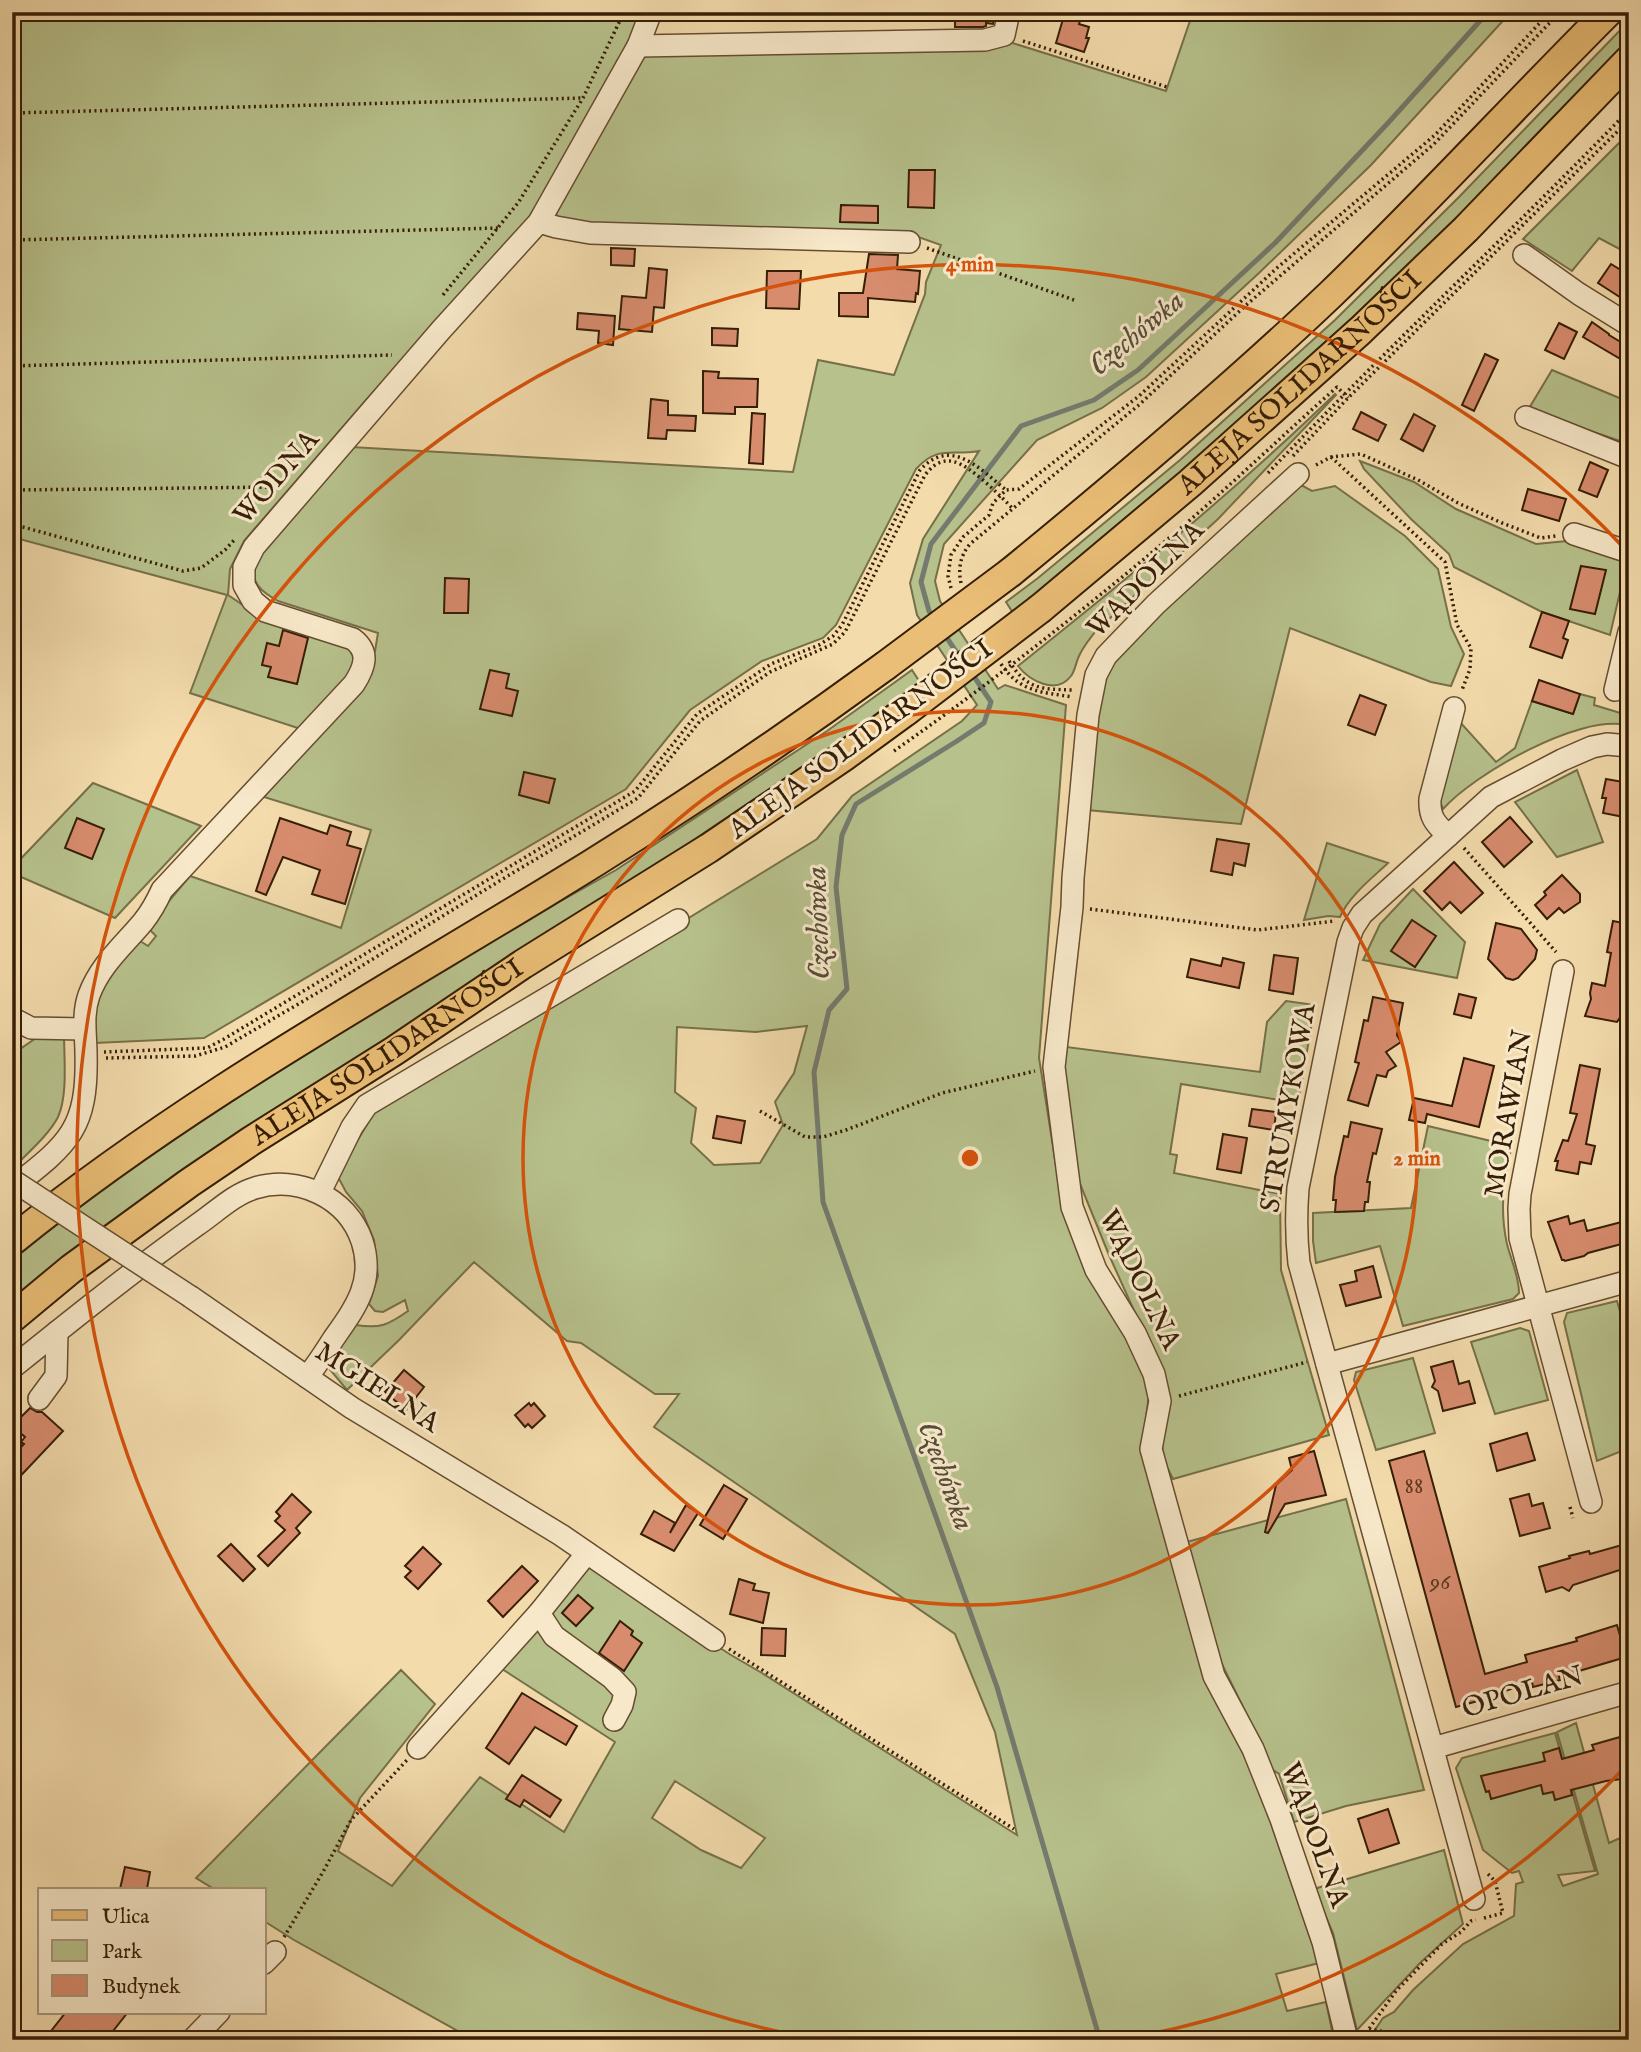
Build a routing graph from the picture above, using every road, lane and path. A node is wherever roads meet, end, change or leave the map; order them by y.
1 (624, 12) edge
2 (651, 12) edge
3 (1009, 12) edge
4 (1550, 12) edge
5 (1560, 12) edge
6 (1608, 12) edge
7 (1004, 34) junction
8 (638, 46) junction
9 (1629, 60) edge
10 (1167, 87) dead end
11 (583, 98) junction
12 (1629, 110) edge
13 (12, 113) edge
14 (1629, 120) edge
15 (539, 222) junction
16 (498, 228) junction
17 (12, 240) edge
18 (909, 242) joint
19 (1524, 255) dead end
20 (1074, 300) dead end
21 (436, 304) dead end
22 (1629, 325) edge
23 (383, 365) dead end
24 (12, 366) edge
25 (1323, 414) dead end
26 (1526, 417) dead end
27 (1331, 457) junction
28 (1629, 458) edge
29 (1294, 466) junction
30 (285, 479) dead end
31 (278, 487) junction
32 (12, 490) edge
33 (1006, 490) junction
34 (1001, 495) junction
35 (269, 498) dead end
36 (1012, 508) junction
37 (12, 524) edge
38 (243, 529) dead end
39 (1573, 534) joint
40 (1629, 552) edge
41 (962, 587) dead end
42 (952, 591) dead end
43 (1629, 632) edge
44 (1615, 690) dead end
45 (1454, 708) joint
46 (1629, 746) edge
47 (1453, 839) junction
48 (1072, 907) junction
49 (678, 919) dead end
50 (1353, 928) junction
51 (1563, 971) joint
52 (12, 1018) edge
53 (84, 1029) junction
54 (99, 1052) dead end
55 (101, 1058) dead end
56 (1054, 1067) junction
57 (760, 1111) dead end
58 (12, 1180) edge
59 (12, 1188) edge
60 (320, 1192) junction
61 (12, 1241) edge
62 (1629, 1281) edge
63 (1540, 1306) junction
64 (12, 1318) edge
65 (57, 1332) junction
66 (1322, 1362) junction
67 (12, 1368) edge
68 (307, 1377) junction
69 (39, 1399) dead end
70 (1160, 1401) junction
71 (1567, 1496) dead end
72 (1591, 1502) dead end
73 (1573, 1518) dead end
74 (587, 1553) junction
75 (539, 1613) junction
76 (714, 1640) joint
77 (1629, 1692) edge
78 (614, 1720) dead end
79 (418, 1748) joint
80 (1433, 1748) junction
81 (1014, 1829) dead end
82 (1474, 1899) dead end
83 (1471, 1921) dead end
84 (270, 1957) edge
85 (217, 2014) edge
86 (1369, 2029) junction
87 (192, 2040) edge
88 (1347, 2040) edge
89 (1359, 2040) edge
90 (1432, 2040) edge

1 - 11 path
2 - 8 street, WODNA
3 - 7 street
4 - 33 path
5 - 36 path
6 - 61 main road, ALEJA SOLIDARNOŚCI, bridge
7 - 8 street
7 - 10 path
8 - 15 street, WODNA
9 - 64 main road, ALEJA SOLIDARNOŚCI, bridge
11 - 13 path
11 - 16 path
12 - 25 path
14 - 29 path
15 - 18 street
15 - 53 street, WODNA
16 - 17 path
16 - 21 path
18 - 20 path
19 - 22 street
23 - 24 path
26 - 28 street
27 - 29 path
27 - 39 path
27 - 45 path
29 - 48 street, WĄDOLNA
30 - 31 path
31 - 32 path
31 - 35 path
33 - 34 path
33 - 54 path
34 - 36 path
34 - 42 path
34 - 55 path
36 - 41 path
37 - 38 path
39 - 40 street
43 - 44 street
45 - 47 street
46 - 47 street, STRUMYKOWA
47 - 50 street, STRUMYKOWA
47 - 51 path
48 - 50 path
48 - 56 street, WĄDOLNA
49 - 60 street
50 - 66 street, STRUMYKOWA
51 - 63 street, MORAWIAN
52 - 53 street
53 - 59 street
56 - 57 path
56 - 70 street, WĄDOLNA
58 - 68 street, MGIELNA, bridge
60 - 65 street
60 - 68 street
62 - 63 street
63 - 66 street
63 - 72 street, MORAWIAN
65 - 67 street
65 - 69 street
66 - 70 path
66 - 80 street, STRUMYKOWA
68 - 74 street, MGIELNA
70 - 88 street, WĄDOLNA
71 - 73 path
74 - 75 street
74 - 76 street, MGIELNA
75 - 78 street
75 - 79 street
76 - 81 path
77 - 80 street, OPOLAN
79 - 84 path
80 - 82 street, STRUMYKOWA
83 - 86 path
85 - 87 street
86 - 89 path
86 - 90 path

